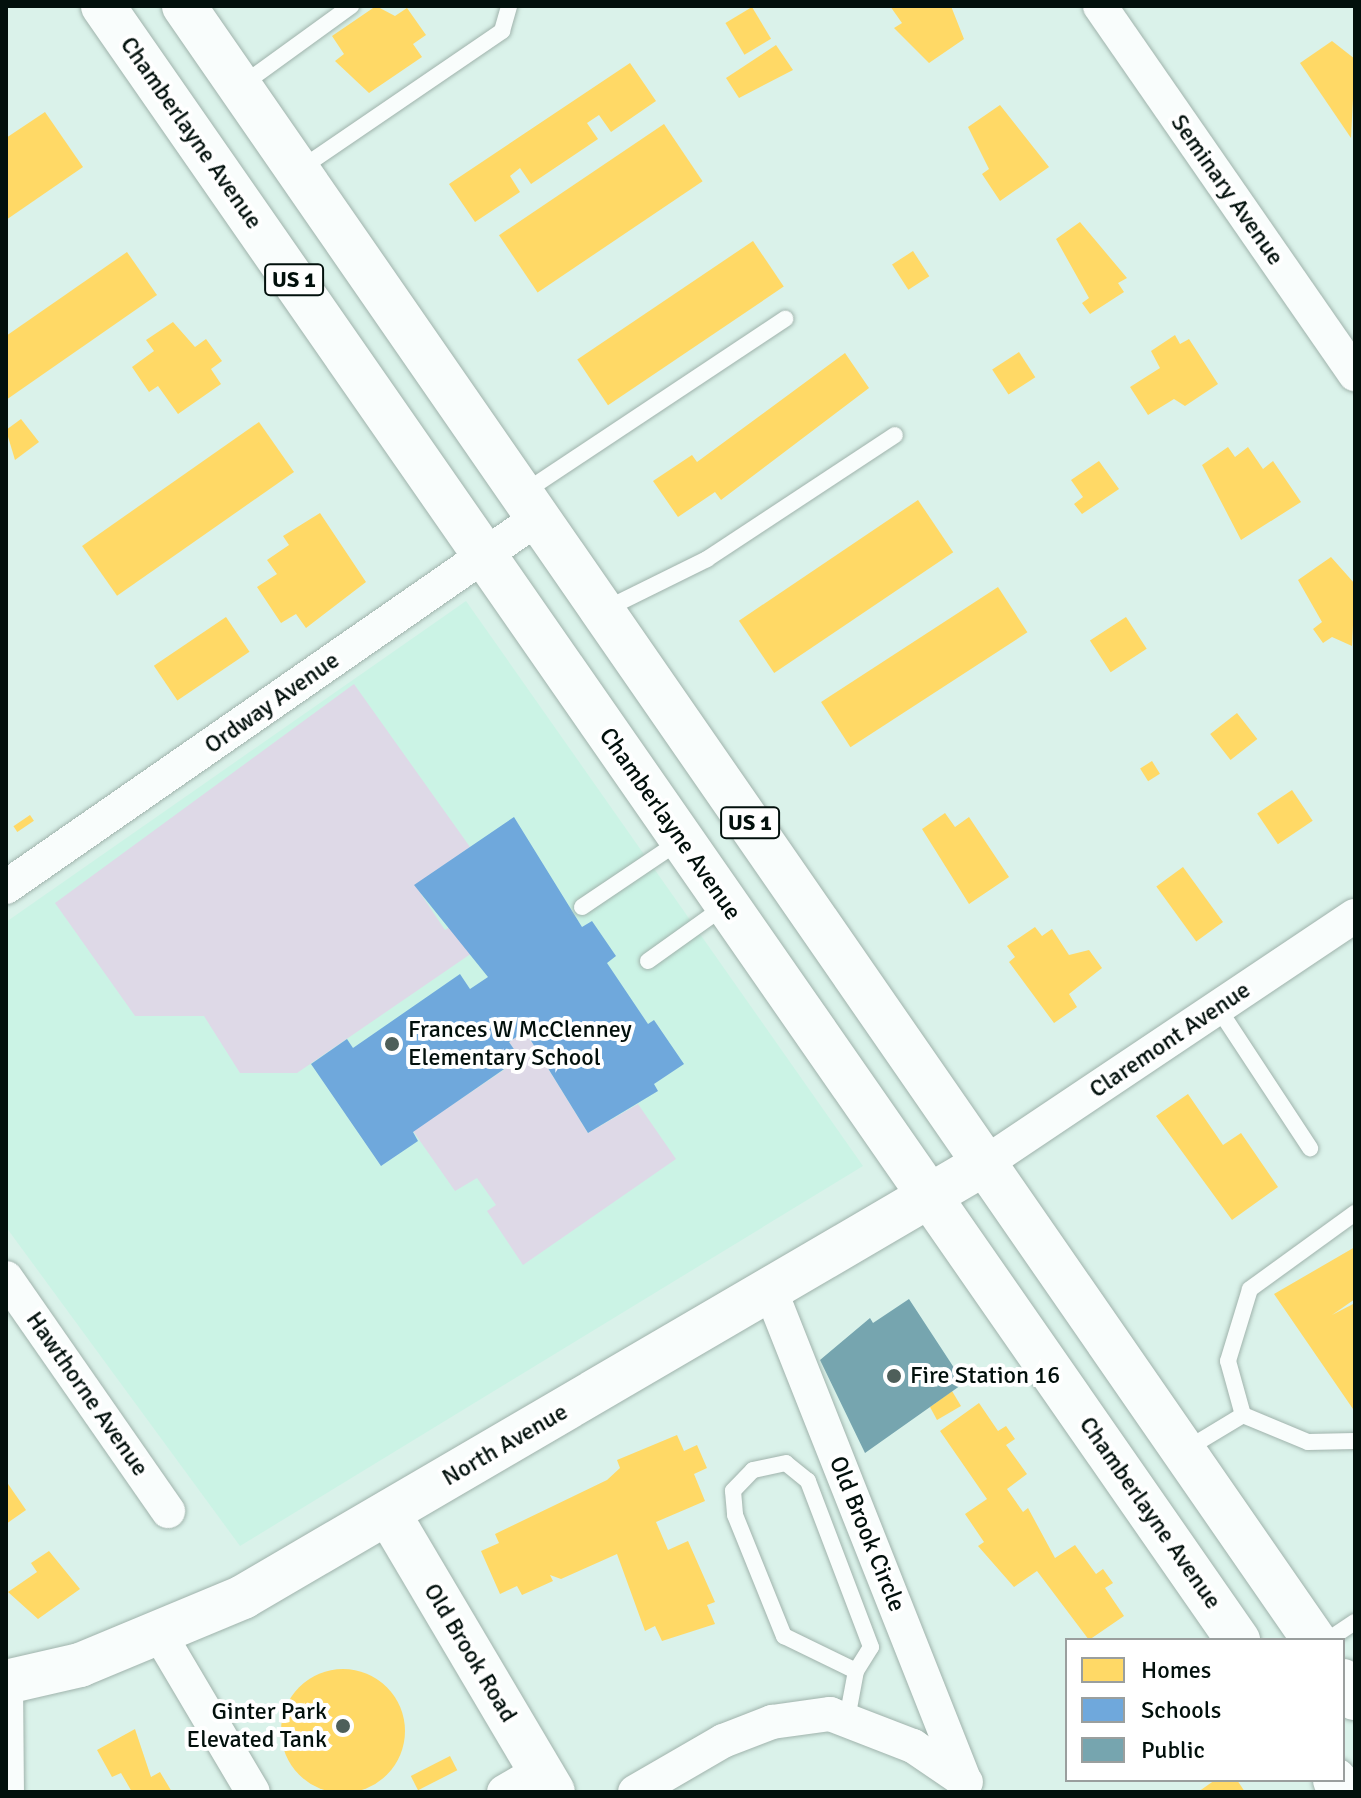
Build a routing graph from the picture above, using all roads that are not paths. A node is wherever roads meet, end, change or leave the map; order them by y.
1 (103, 6) edge
2 (351, 6) edge
3 (509, 6) edge
4 (1100, 6) edge
5 (195, 10) edge
6 (240, 87) junction
7 (298, 171) junction
8 (785, 319) dead end
9 (1355, 374) edge
10 (895, 435) dead end
11 (530, 506) junction
12 (483, 555) junction
13 (602, 610) junction
14 (681, 841) junction
15 (6, 887) edge
16 (726, 905) junction
17 (582, 907) dead end
18 (1355, 916) edge
19 (648, 961) dead end
20 (1218, 1008) junction
21 (1310, 1148) dead end
22 (984, 1164) junction
23 (930, 1197) junction
24 (1355, 1213) edge
25 (6, 1278) edge
26 (771, 1292) junction
27 (1243, 1415) junction
28 (1355, 1441) edge
29 (1184, 1451) junction
30 (168, 1511) dead end
31 (388, 1513) junction
32 (1355, 1622) edge
33 (160, 1635) junction
34 (1237, 1638) edge
35 (1313, 1638) edge
36 (1331, 1638) edge
37 (856, 1671) junction
38 (10, 1682) edge
39 (847, 1719) junction
40 (968, 1784) edge
41 (533, 1785) edge
42 (16, 1792) edge
43 (253, 1792) edge
44 (635, 1792) edge

1 - 12 main road, Chamberlayne Avenue / US 1
2 - 6 lane
3 - 7 lane
4 - 9 street, Seminary Avenue
5 - 6 main road, US 1
6 - 7 main road, US 1
7 - 11 main road, US 1
8 - 11 lane
10 - 13 lane
11 - 12 street, Ordway Avenue
11 - 13 main road, US 1
12 - 14 main road, Chamberlayne Avenue / US 1
12 - 15 street, Ordway Avenue
13 - 22 main road, US 1
14 - 16 main road, Chamberlayne Avenue / US 1
14 - 17 lane
16 - 19 lane
16 - 23 main road, Chamberlayne Avenue / US 1
18 - 20 street, Claremont Avenue
20 - 21 lane
20 - 22 street, Claremont Avenue
22 - 23 main road, North Avenue
22 - 29 main road, US 1
23 - 26 main road, North Avenue
23 - 34 main road, Chamberlayne Avenue / US 1
24 - 27 lane
25 - 30 street, Hawthorne Avenue
26 - 31 main road, North Avenue
26 - 40 street, Old Brook Circle
27 - 28 lane
27 - 29 lane
29 - 35 main road, US 1
31 - 33 main road, North Avenue
31 - 41 main road, Old Brook Road
32 - 36 lane
33 - 38 main road, North Avenue
33 - 43 street
37 - 37 lane
37 - 39 lane
38 - 42 lane
39 - 40 street, Old Brook Circle
39 - 44 street, Old Brook Circle

